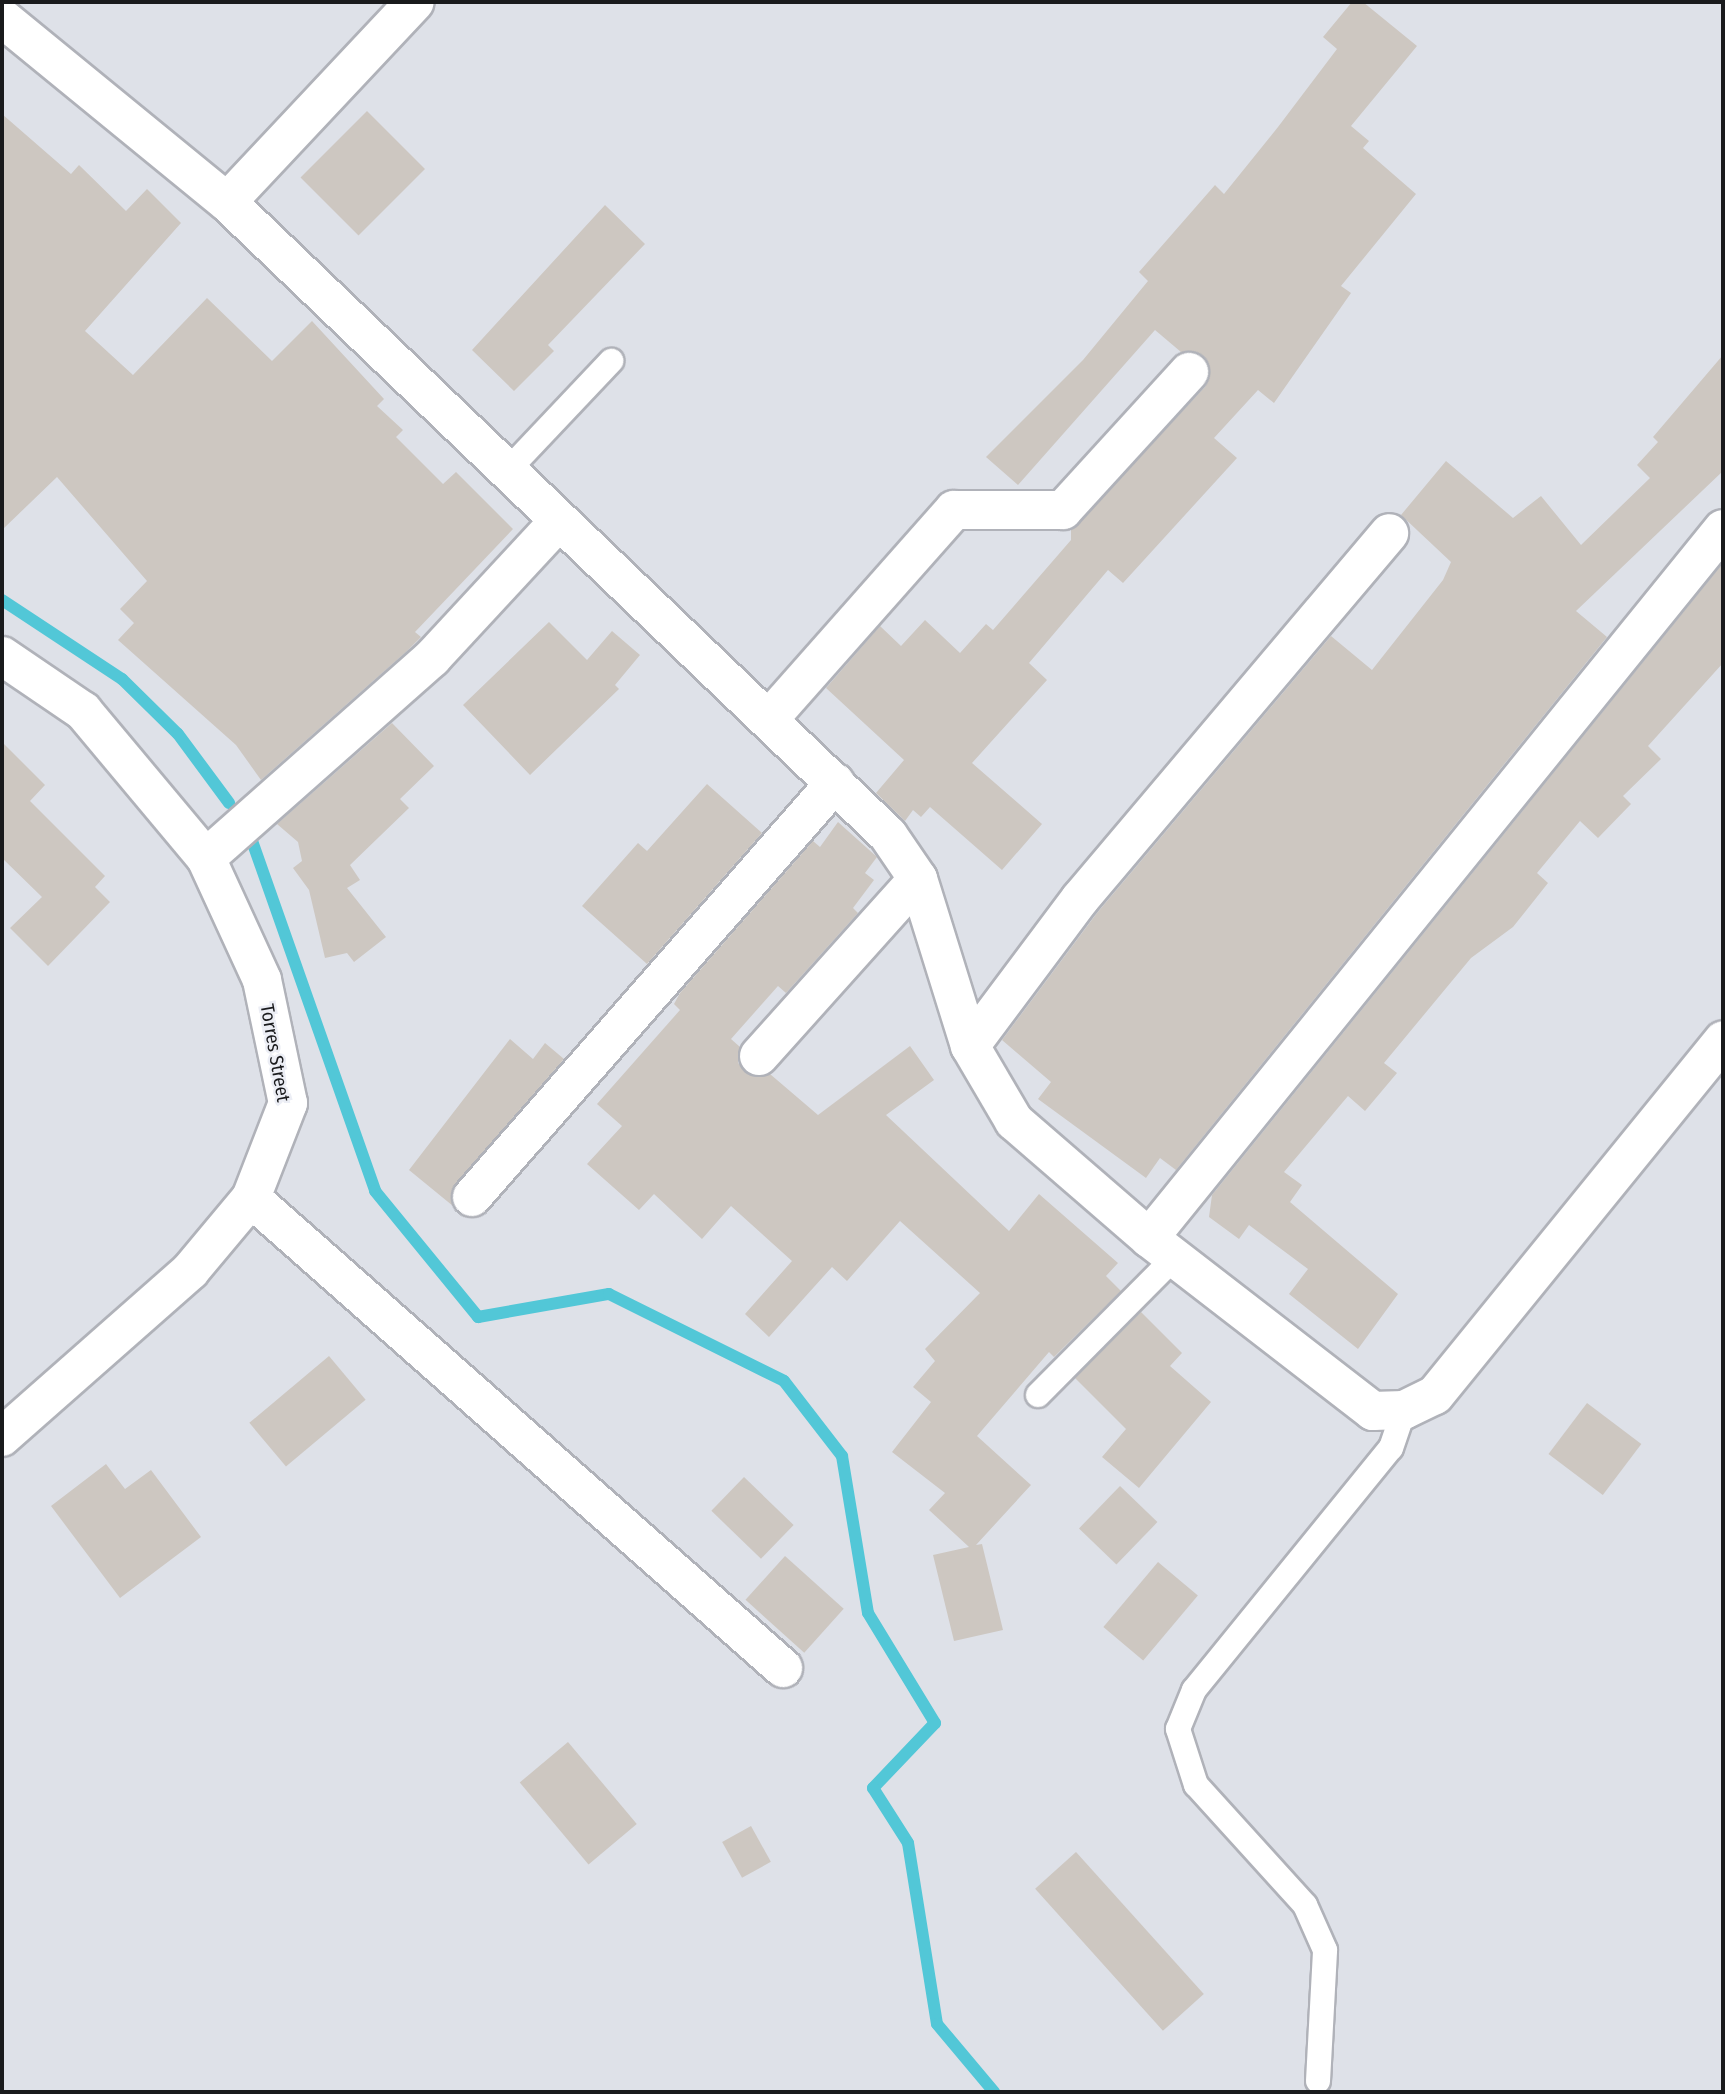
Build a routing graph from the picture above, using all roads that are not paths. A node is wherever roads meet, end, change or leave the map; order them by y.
1 (415, 2) edge
2 (2, 18) edge
3 (228, 202) junction
4 (611, 361) dead end
5 (1189, 372) dead end
6 (509, 469) junction
7 (558, 522) junction
8 (1723, 529) edge
9 (1389, 533) dead end
10 (2, 656) edge
11 (769, 719) junction
12 (835, 783) junction
13 (206, 858) junction
14 (919, 879) junction
15 (1723, 1040) edge
16 (970, 1046) junction
17 (759, 1056) dead end
18 (472, 1197) dead end
19 (251, 1198) junction
20 (1162, 1247) junction
21 (1038, 1395) dead end
22 (1404, 1410) junction
23 (2, 1437) edge
24 (783, 1668) dead end
25 (1318, 2081) dead end

1 - 3 street
2 - 3 street
3 - 6 street
4 - 6 lane
5 - 11 street
6 - 7 street
7 - 11 street
7 - 13 street
8 - 20 street
9 - 16 street
10 - 13 street, Torres Street
11 - 12 street
12 - 14 street
12 - 18 street
13 - 19 street, Torres Street
14 - 16 street
14 - 17 street
15 - 22 street
16 - 20 street
19 - 23 street, Torres Street
19 - 24 street
20 - 21 lane
20 - 22 street
22 - 25 lane

